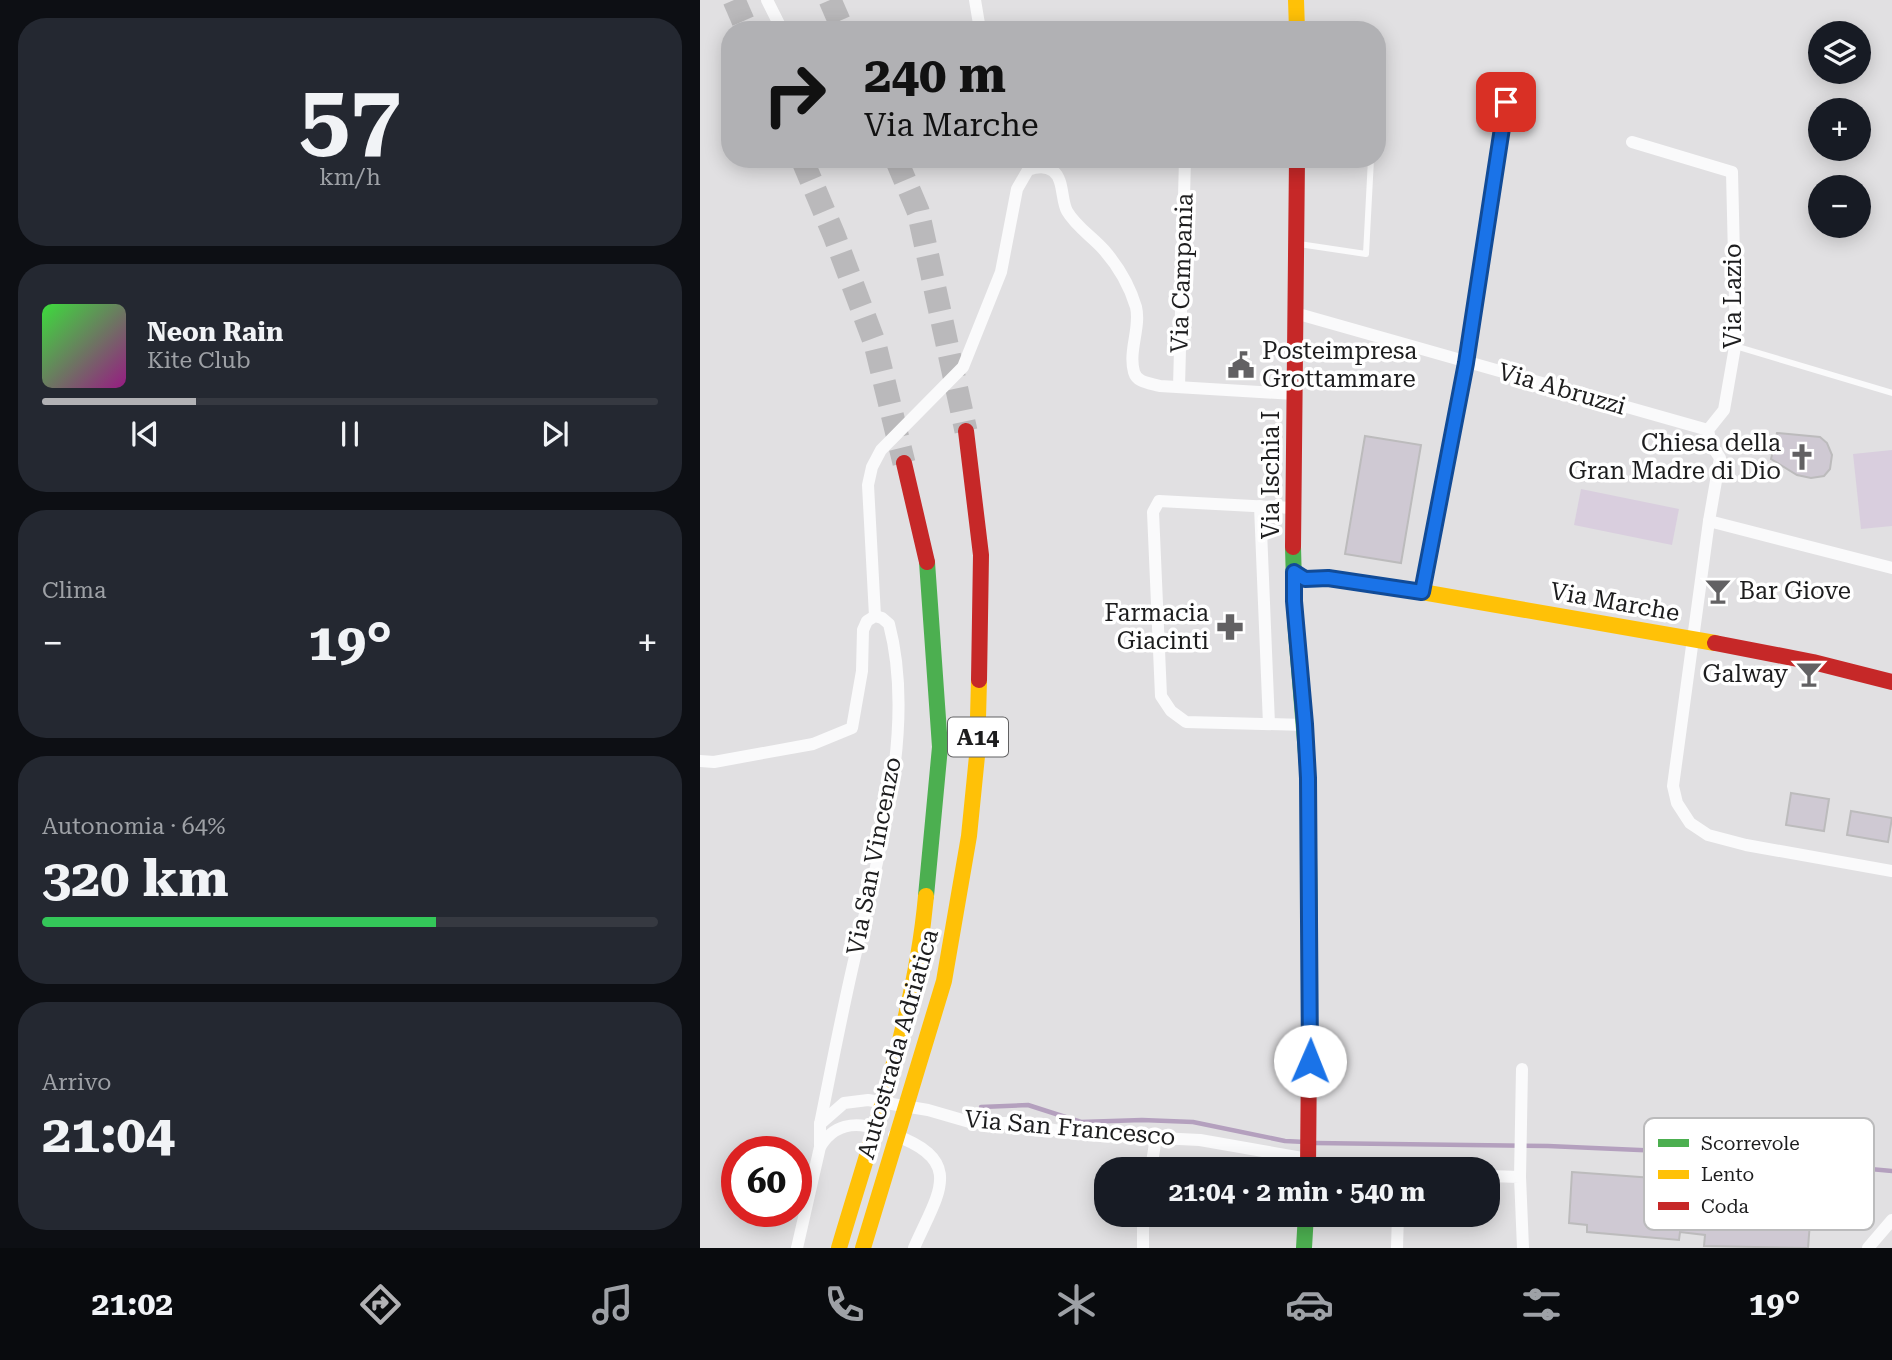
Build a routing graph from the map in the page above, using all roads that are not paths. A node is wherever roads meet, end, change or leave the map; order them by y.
1 (767, 0) edge
2 (975, 0) edge
3 (1296, 0) edge
4 (778, 21) edge
5 (978, 21) edge
6 (1297, 21) edge
7 (1506, 102) dead end
8 (1632, 142) dead end
9 (1033, 168) edge
10 (1044, 168) edge
11 (1185, 168) edge
12 (1297, 168) edge
13 (1371, 168) edge
14 (1295, 243) junction
15 (1295, 313) junction
16 (1735, 346) junction
17 (1466, 363) junction
18 (1179, 387) junction
19 (1892, 393) edge
20 (1294, 394) junction
21 (1708, 430) junction
22 (966, 431) tunnel mouth
23 (904, 463) tunnel mouth
24 (1259, 506) junction
25 (1292, 508) junction
26 (1709, 521) junction
27 (1892, 568) edge
28 (1294, 572) junction
29 (1422, 592) junction
30 (875, 616) junction
31 (1694, 639) junction
32 (1892, 682) edge
33 (1269, 724) junction
34 (1305, 724) junction
35 (700, 761) edge
36 (1892, 871) edge
37 (1522, 1069) dead end
38 (820, 1124) junction
39 (1156, 1136) junction
40 (820, 1147) junction
41 (1153, 1157) edge
42 (1292, 1157) edge
43 (1308, 1157) edge
44 (1500, 1176) edge
45 (1520, 1177) junction
46 (1892, 1220) edge
47 (1143, 1227) edge
48 (1305, 1227) edge
49 (1398, 1227) edge
50 (797, 1248) edge
51 (839, 1248) edge
52 (863, 1248) edge
53 (915, 1248) edge
54 (1143, 1248) edge
55 (1304, 1248) edge
56 (1397, 1248) edge
57 (1523, 1248) edge
58 (1868, 1248) edge

1 - 4 street
2 - 5 street
3 - 6 main road
7 - 17 street
8 - 16 street, Via Lazio
9 - 30 street
10 - 18 street
11 - 18 street, Via Campania
12 - 14 main road, Via Ischia I
13 - 14 lane
14 - 15 main road, Via Ischia I
15 - 17 street, Via Abruzzi
15 - 20 main road, Via Ischia I
16 - 19 lane
16 - 21 street, Via Lazio
17 - 21 street, Via Abruzzi
17 - 29 street
18 - 20 street
20 - 25 main road, Via Ischia I
21 - 26 street
22 - 52 main road, Autostrada Adriatica / A14
23 - 51 main road, Autostrada Adriatica / A14
24 - 25 street
24 - 33 street
24 - 33 street
25 - 28 main road, Via Ischia I
26 - 27 street
26 - 31 street
28 - 29 main road, Via Marche
28 - 34 main road, Via Ischia I
29 - 31 main road, Via Marche
30 - 35 street
30 - 38 street, Via San Vincenzo
31 - 32 main road, Via Marche
31 - 36 street
33 - 34 street
34 - 43 main road, Via Ischia I
37 - 45 street
38 - 39 street, Via San Francesco
38 - 40 street
39 - 41 street
39 - 42 street, Via San Francesco
40 - 50 street
40 - 53 street
44 - 45 street
45 - 57 street
46 - 58 street
47 - 54 street
48 - 55 main road
49 - 56 street

